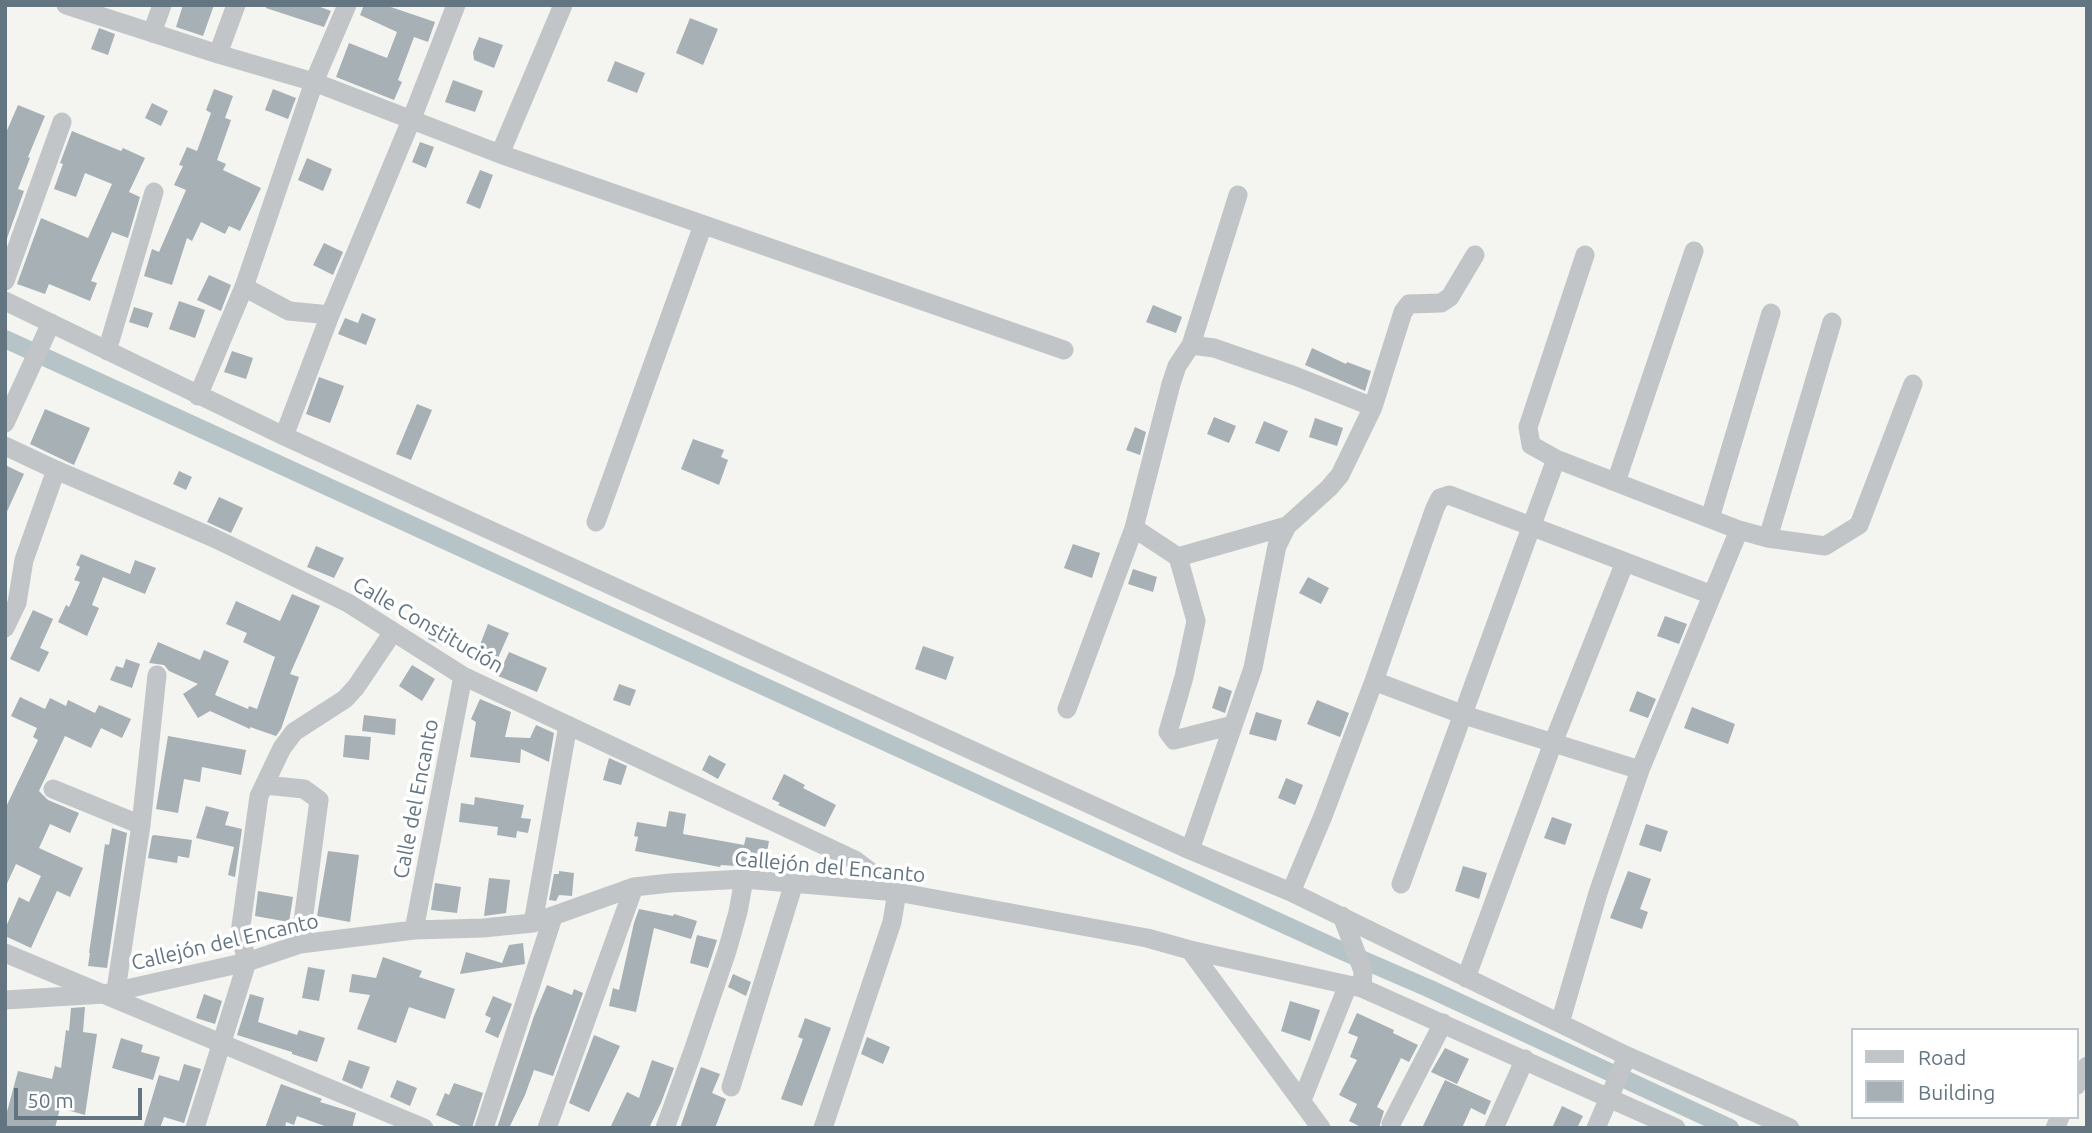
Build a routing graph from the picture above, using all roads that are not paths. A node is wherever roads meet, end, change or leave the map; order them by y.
1 (66, 5) edge
2 (162, 5) edge
3 (236, 5) edge
4 (347, 5) edge
5 (456, 5) edge
6 (563, 5) edge
7 (152, 33) junction
8 (218, 54) junction
9 (314, 82) junction
10 (412, 118) junction
11 (62, 122) dead end
12 (500, 154) junction
13 (154, 192) dead end
14 (1238, 195) dead end
15 (703, 225) junction
16 (1694, 251) dead end
17 (1475, 255) dead end
18 (1585, 255) dead end
19 (5, 281) edge
20 (244, 287) junction
21 (5, 301) edge
22 (1771, 313) dead end
23 (330, 315) junction
24 (1832, 322) dead end
25 (48, 330) junction
26 (1191, 345) junction
27 (1064, 350) dead end
28 (107, 351) junction
29 (1913, 384) dead end
30 (198, 396) junction
31 (1373, 407) junction
32 (5, 423) edge
33 (284, 436) junction
34 (5, 446) edge
35 (1556, 459) junction
36 (56, 470) junction
37 (1616, 482) junction
38 (1710, 518) junction
39 (596, 522) dead end
40 (1287, 526) junction
41 (1530, 527) junction
42 (1135, 528) junction
43 (1739, 530) junction
44 (1768, 538) junction
45 (1178, 557) junction
46 (1625, 562) junction
47 (1712, 595) junction
48 (5, 628) edge
49 (393, 632) junction
50 (157, 674) dead end
51 (463, 676) junction
52 (1374, 681) junction
53 (1068, 709) dead end
54 (1464, 715) junction
55 (568, 725) junction
56 (1233, 725) junction
57 (1553, 743) junction
58 (1640, 770) junction
59 (265, 785) junction
60 (53, 789) dead end
61 (141, 825) junction
62 (1190, 850) junction
63 (744, 879) junction
64 (794, 883) junction
65 (1401, 884) dead end
66 (634, 887) junction
67 (897, 892) junction
68 (1291, 892) junction
69 (553, 917) junction
70 (533, 923) junction
71 (1345, 923) junction
72 (414, 930) junction
73 (300, 944) junction
74 (1189, 950) junction
75 (5, 953) edge
76 (247, 961) junction
77 (1466, 978) junction
78 (1358, 981) junction
79 (110, 992) junction
80 (5, 1000) edge
81 (1443, 1023) junction
82 (1560, 1023) junction
83 (221, 1042) junction
84 (1525, 1059) junction
85 (1626, 1060) junction
86 (2087, 1066) edge
87 (2078, 1082) edge
88 (731, 1087) dead end
89 (1611, 1093) junction
90 (1302, 1100) junction
91 (1391, 1124) dead end
92 (195, 1128) edge
93 (424, 1128) edge
94 (484, 1128) edge
95 (547, 1128) edge
96 (665, 1128) edge
97 (823, 1128) edge
98 (1321, 1128) edge
99 (1494, 1128) edge
100 (1596, 1128) edge
101 (1676, 1128) edge
102 (1790, 1128) edge

1 - 7 street
2 - 7 street
3 - 8 street
4 - 9 street
5 - 10 street
6 - 12 street
7 - 8 street
8 - 9 street
9 - 10 street
9 - 20 street
10 - 12 street
10 - 23 street
11 - 19 street
12 - 15 street
13 - 28 street
14 - 26 street
15 - 27 street
15 - 39 street
16 - 37 street
17 - 31 street
18 - 35 street
20 - 23 street
20 - 30 street
21 - 25 street
22 - 38 street
23 - 33 street
24 - 44 street
25 - 28 street
25 - 32 street
26 - 31 street
26 - 42 street
28 - 30 street
29 - 44 street
30 - 33 street
31 - 40 street
33 - 62 street
34 - 36 street, Calle Constitución
35 - 37 street
35 - 41 street
36 - 48 street
36 - 49 street, Calle Constitución
37 - 38 street
38 - 43 street
40 - 45 street
40 - 56 street
41 - 46 street
41 - 52 street
41 - 54 street
42 - 45 street
42 - 53 street
43 - 44 street
43 - 47 street
45 - 56 street
46 - 47 street
46 - 57 street
47 - 58 street
49 - 51 street, Calle Constitución
49 - 59 street
50 - 61 street
51 - 55 street, Calle Constitución
51 - 72 street, Calle del Encanto
52 - 54 street
52 - 68 street
54 - 57 street
54 - 65 street
55 - 67 street, Calle Constitución
55 - 70 street
56 - 62 street
57 - 58 street
57 - 77 street
58 - 82 street
59 - 73 street
59 - 76 street
60 - 61 street
61 - 79 street
62 - 68 street
63 - 64 street, Callejón del Encanto
63 - 66 street, Callejón del Encanto
63 - 96 street
64 - 67 street, Callejón del Encanto
64 - 88 street
66 - 69 street, Callejón del Encanto
66 - 95 street
67 - 74 street, Callejón del Encanto
67 - 97 street
68 - 71 street
69 - 70 street, Callejón del Encanto
69 - 94 street
70 - 72 street, Callejón del Encanto
71 - 77 street
71 - 78 street
72 - 73 street, Callejón del Encanto
73 - 76 street, Callejón del Encanto
74 - 78 street, Callejón del Encanto
74 - 90 street
75 - 79 street
76 - 79 street, Callejón del Encanto
76 - 83 street
77 - 82 street
78 - 81 street, Callejón del Encanto
78 - 90 street
79 - 80 street, Callejón del Encanto
79 - 83 street
81 - 84 street, Callejón del Encanto
81 - 91 street
82 - 85 street
83 - 92 street
83 - 93 street
84 - 89 street, Callejón del Encanto
84 - 99 street
85 - 89 street
85 - 102 street
86 - 87 street
89 - 100 street
89 - 101 street, Callejón del Encanto
90 - 98 street

